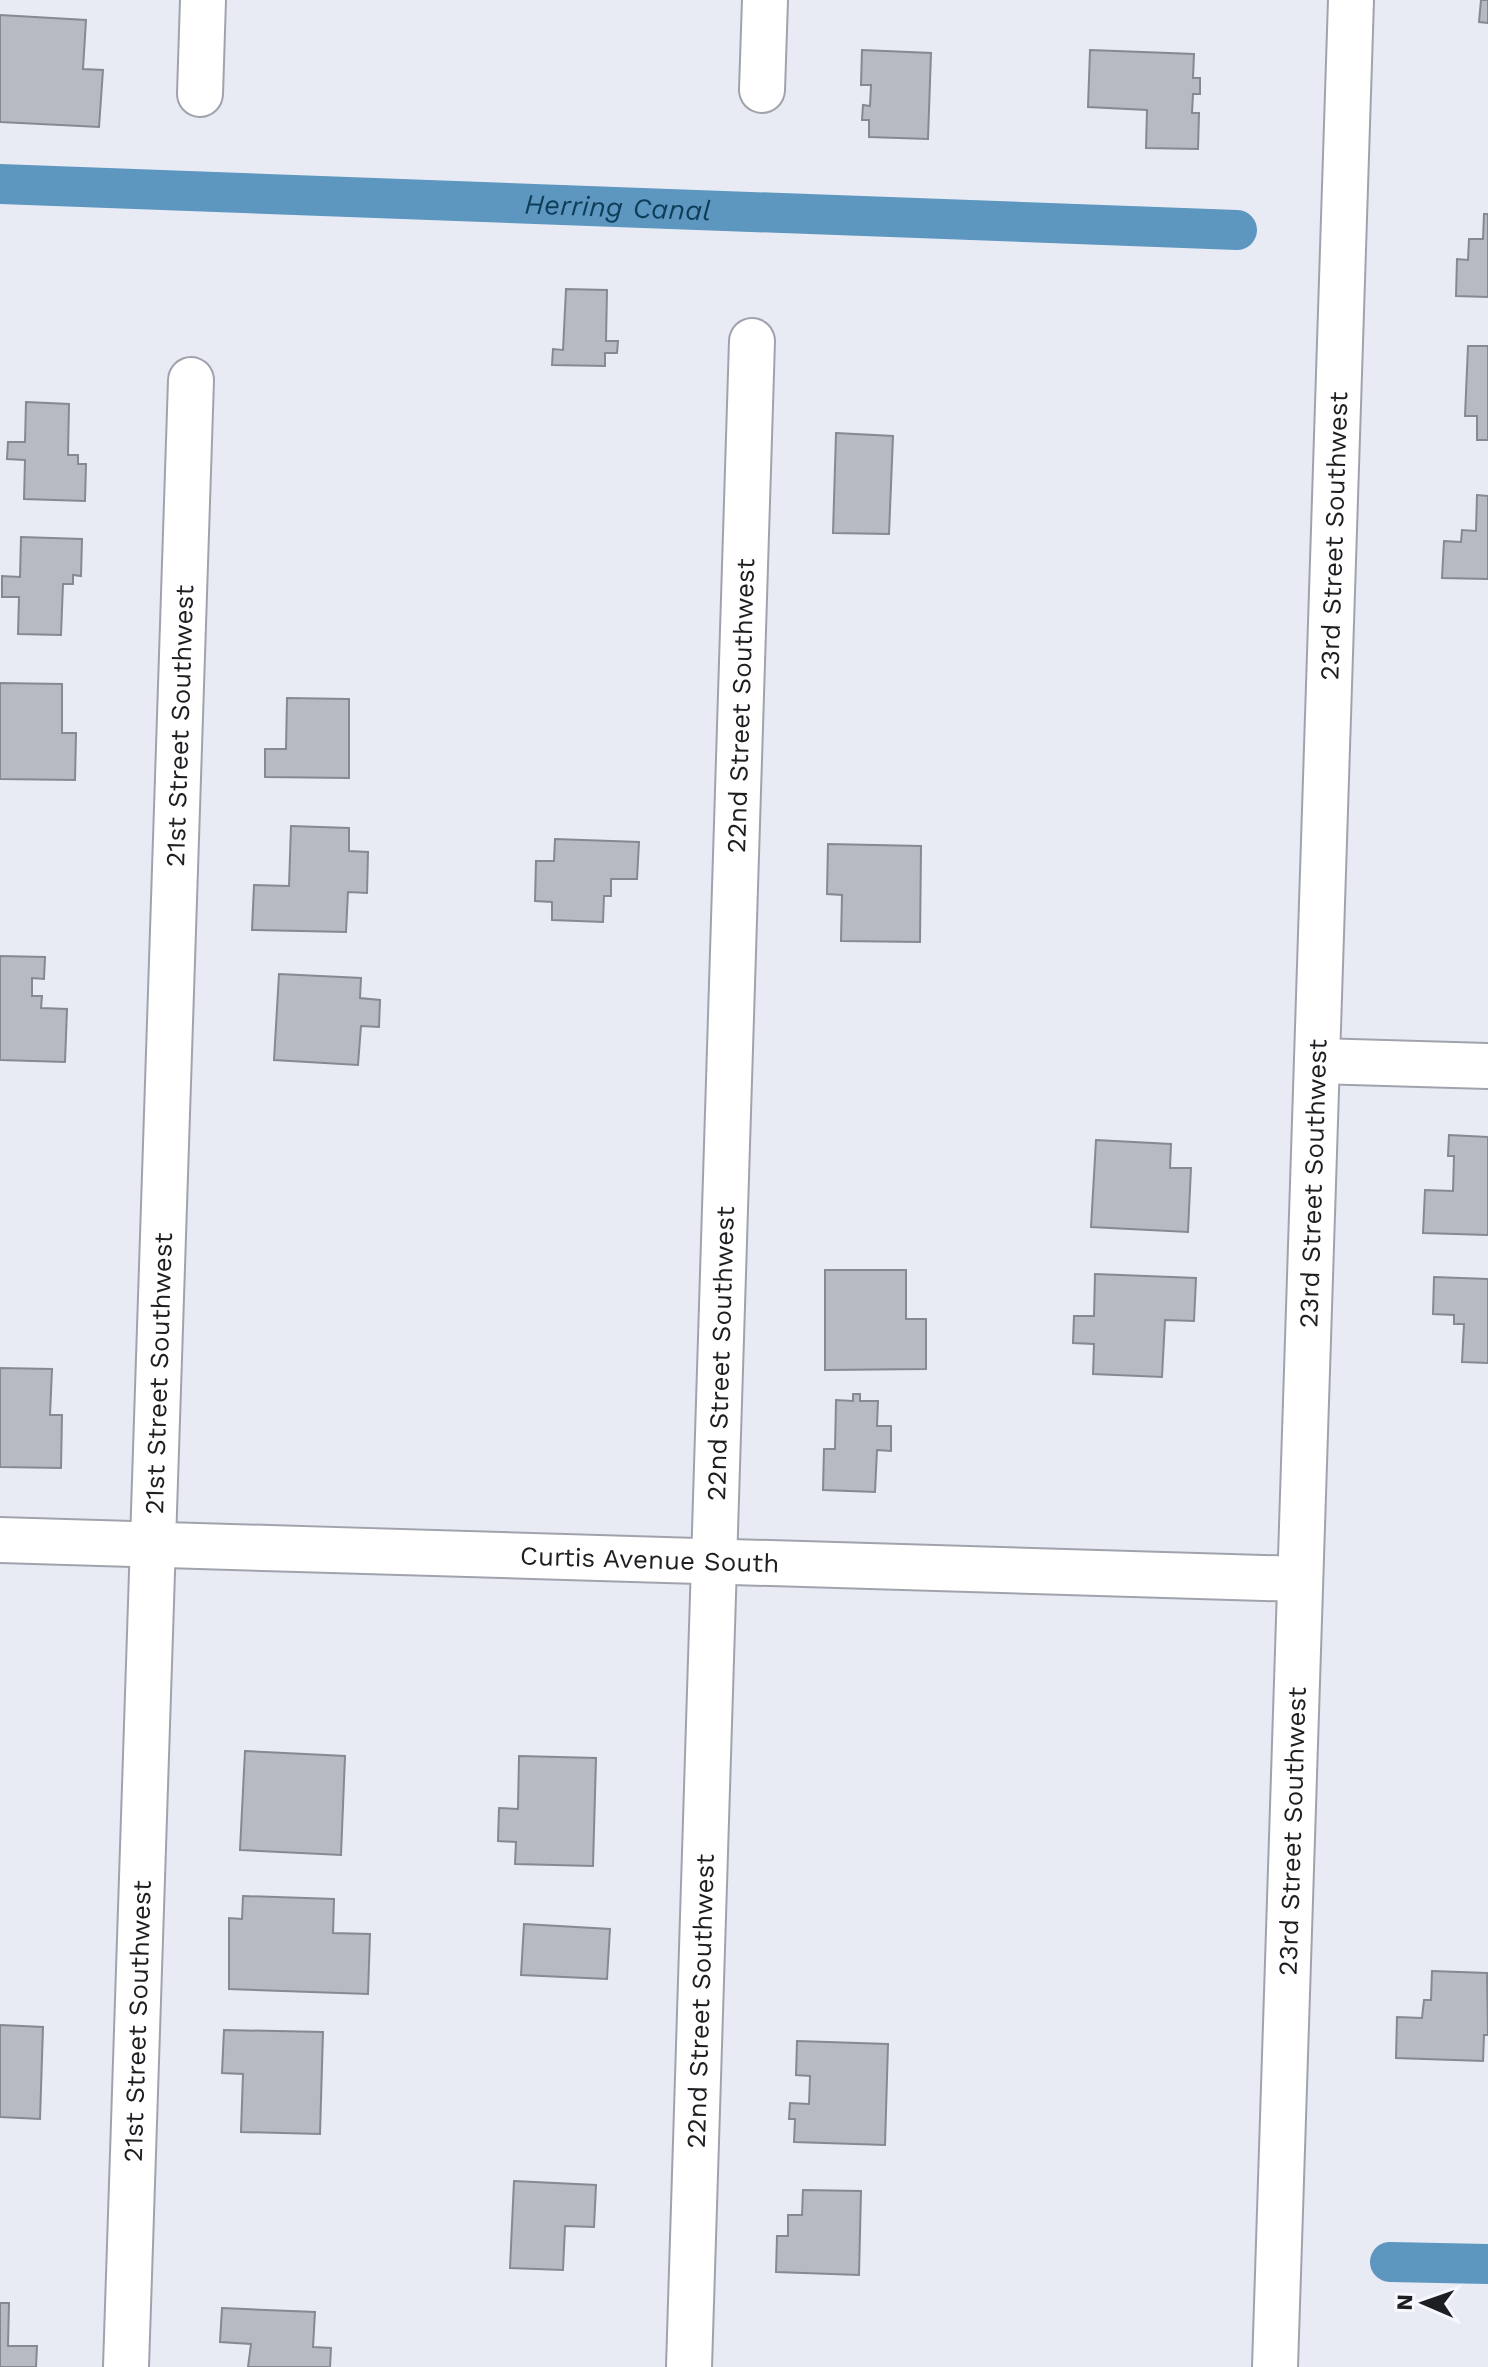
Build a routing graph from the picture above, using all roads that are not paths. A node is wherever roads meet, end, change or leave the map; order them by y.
1 (203, 0) edge
2 (765, 0) edge
3 (1351, 0) edge
4 (762, 90) dead end
5 (200, 94) dead end
6 (752, 341) dead end
7 (191, 380) dead end
8 (1317, 1061) junction
9 (1488, 1066) edge
10 (0, 1540) edge
11 (151, 1545) junction
12 (711, 1564) junction
13 (1300, 1579) junction
14 (126, 2367) edge
15 (689, 2367) edge
16 (1275, 2367) edge

1 - 5 street
2 - 4 street
3 - 8 street, 23rd Street Southwest
6 - 12 street, 22nd Street Southwest
7 - 11 street, 21st Street Southwest
8 - 9 street
8 - 13 street, 23rd Street Southwest
10 - 11 street, Curtis Avenue South
11 - 12 street, Curtis Avenue South
11 - 14 street, 21st Street Southwest
12 - 13 street, Curtis Avenue South
12 - 15 street, 22nd Street Southwest
13 - 16 street, 23rd Street Southwest

